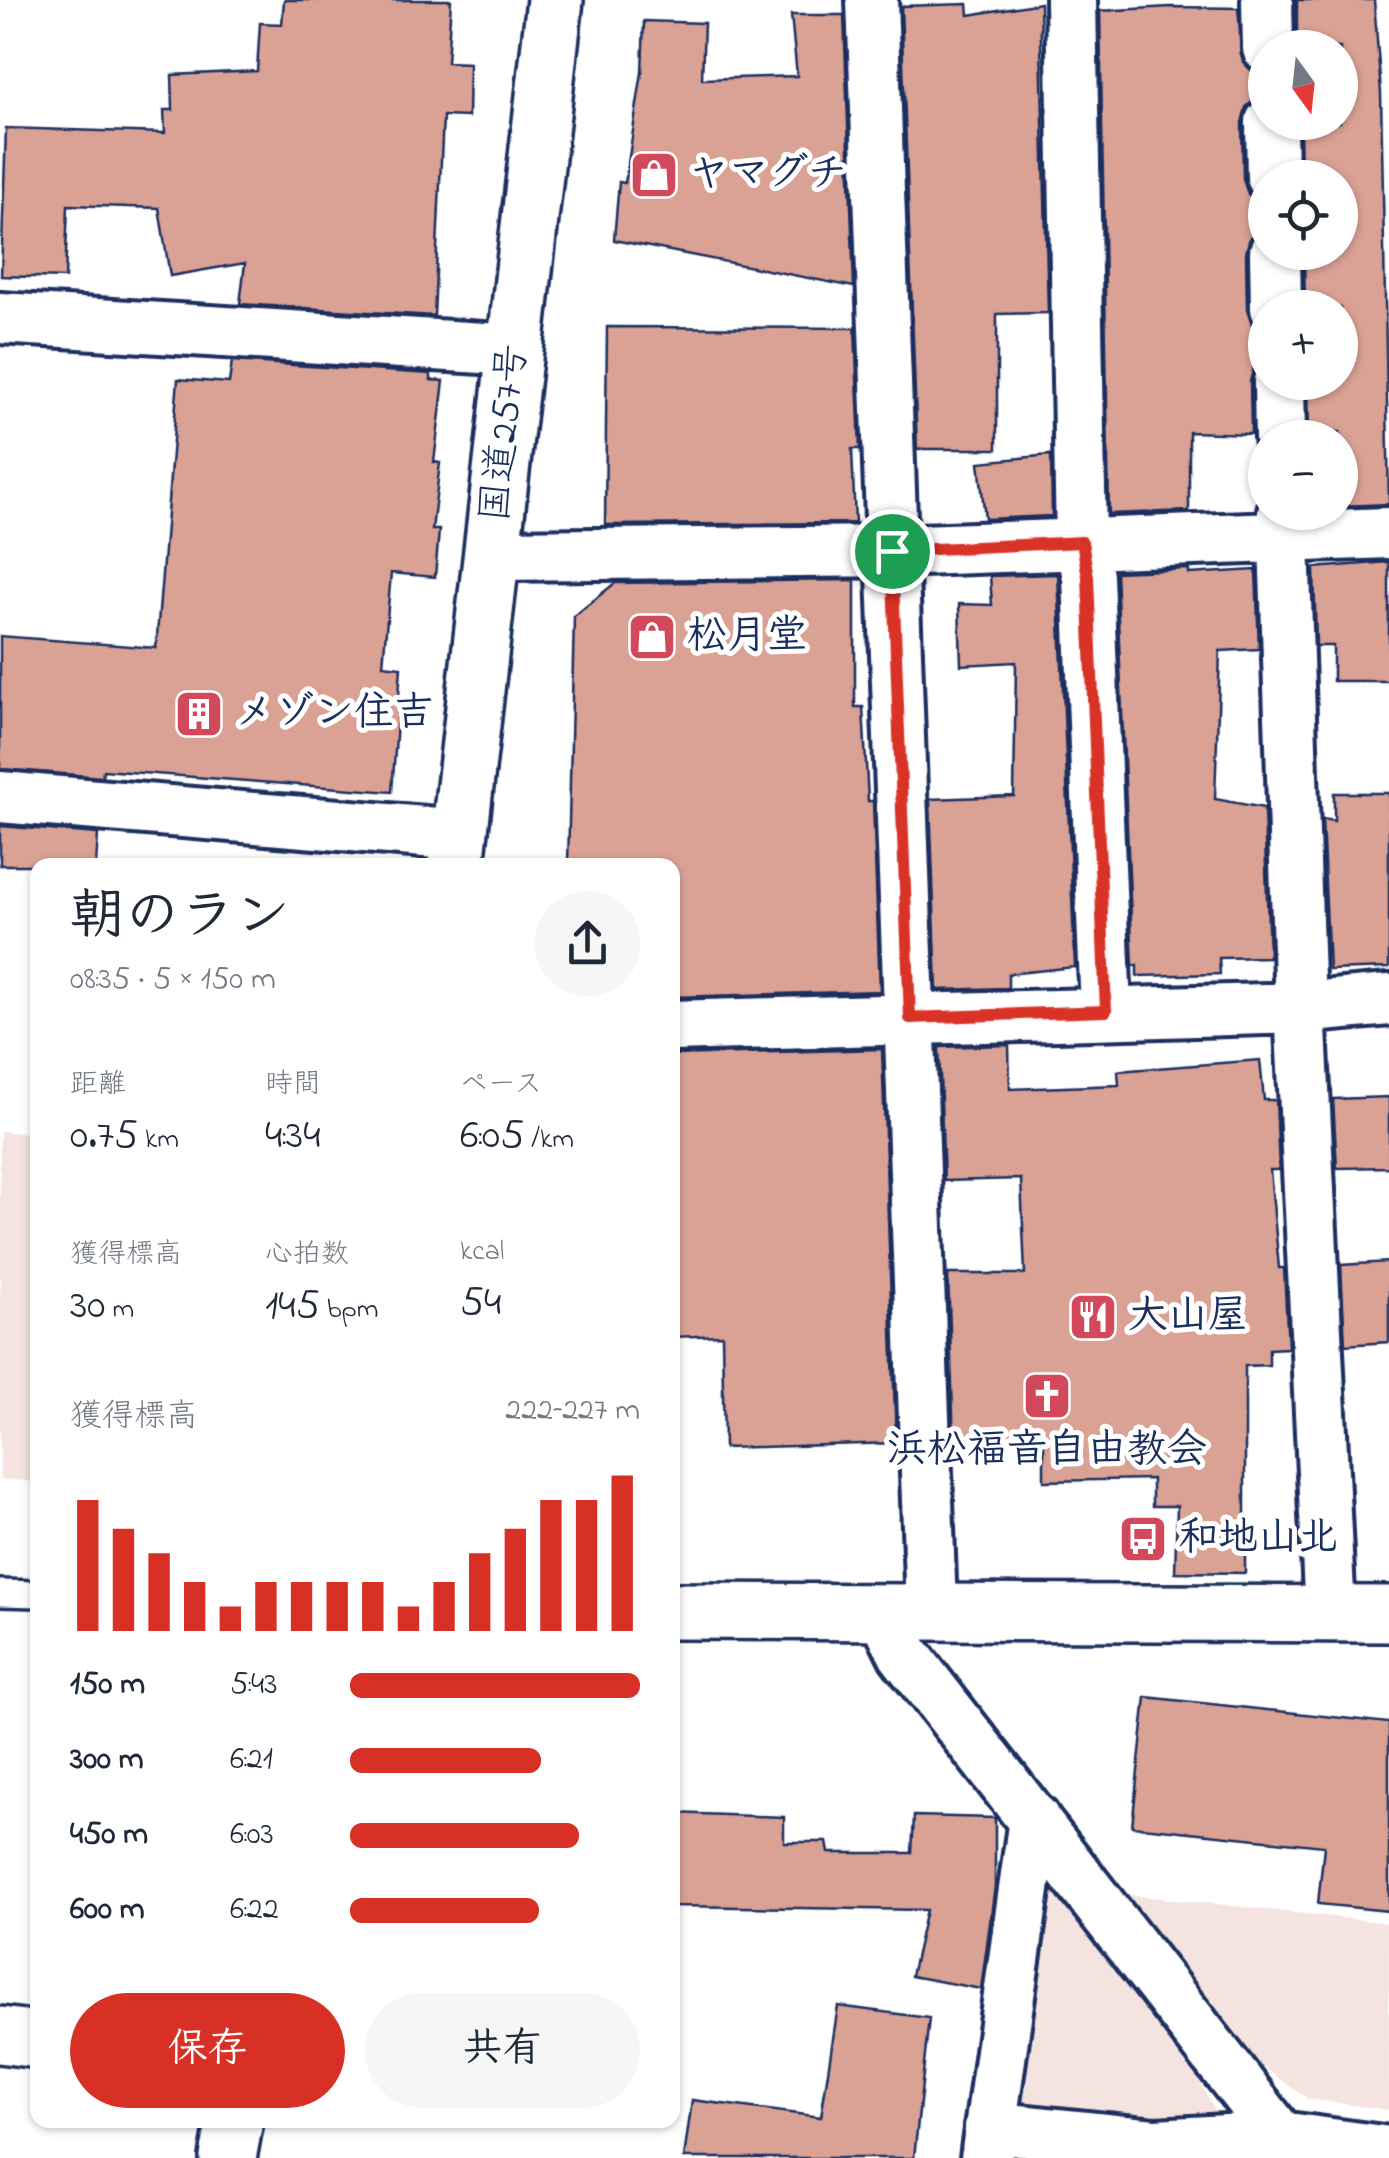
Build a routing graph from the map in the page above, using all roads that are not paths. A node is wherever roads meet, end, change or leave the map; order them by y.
1 (556, 0) edge
2 (872, 0) edge
3 (1072, 0) edge
4 (1267, 0) edge
5 (1268, 30) edge
6 (0, 318) edge
7 (515, 350) junction
8 (1248, 527) edge
9 (1283, 530) edge
10 (1354, 530) edge
11 (1389, 533) edge
12 (1082, 542) junction
13 (892, 551) junction
14 (494, 555) junction
15 (0, 797) edge
16 (458, 850) edge
17 (1389, 1000) edge
18 (1300, 1008) junction
19 (1106, 1011) junction
20 (910, 1018) junction
21 (680, 1026) edge
22 (0, 1593) edge
23 (30, 1594) edge
24 (680, 1610) edge
25 (907, 1610) junction
26 (1330, 1614) junction
27 (1389, 1614) edge
28 (1034, 1819) junction
29 (0, 2035) edge
30 (30, 2039) edge
31 (234, 2128) edge
32 (988, 2142) edge
33 (1299, 2145) edge
34 (1389, 2152) edge
35 (228, 2158) edge

1 - 7 main road, 国道257号
2 - 13 street
3 - 12 street
4 - 5 street
6 - 7 street
7 - 14 main road, 国道257号
8 - 12 street
9 - 18 street
10 - 11 street
12 - 13 street
12 - 19 street
13 - 14 street
13 - 20 street
14 - 16 main road, 国道257号
15 - 16 street
17 - 18 street
18 - 19 street
18 - 26 street
19 - 20 street
20 - 21 street
20 - 25 street
22 - 23 lane
24 - 25 main road
25 - 26 main road
25 - 28 street
26 - 27 main road
28 - 32 street
28 - 33 street
29 - 30 main road
31 - 35 main road
32 - 33 street
33 - 34 street

